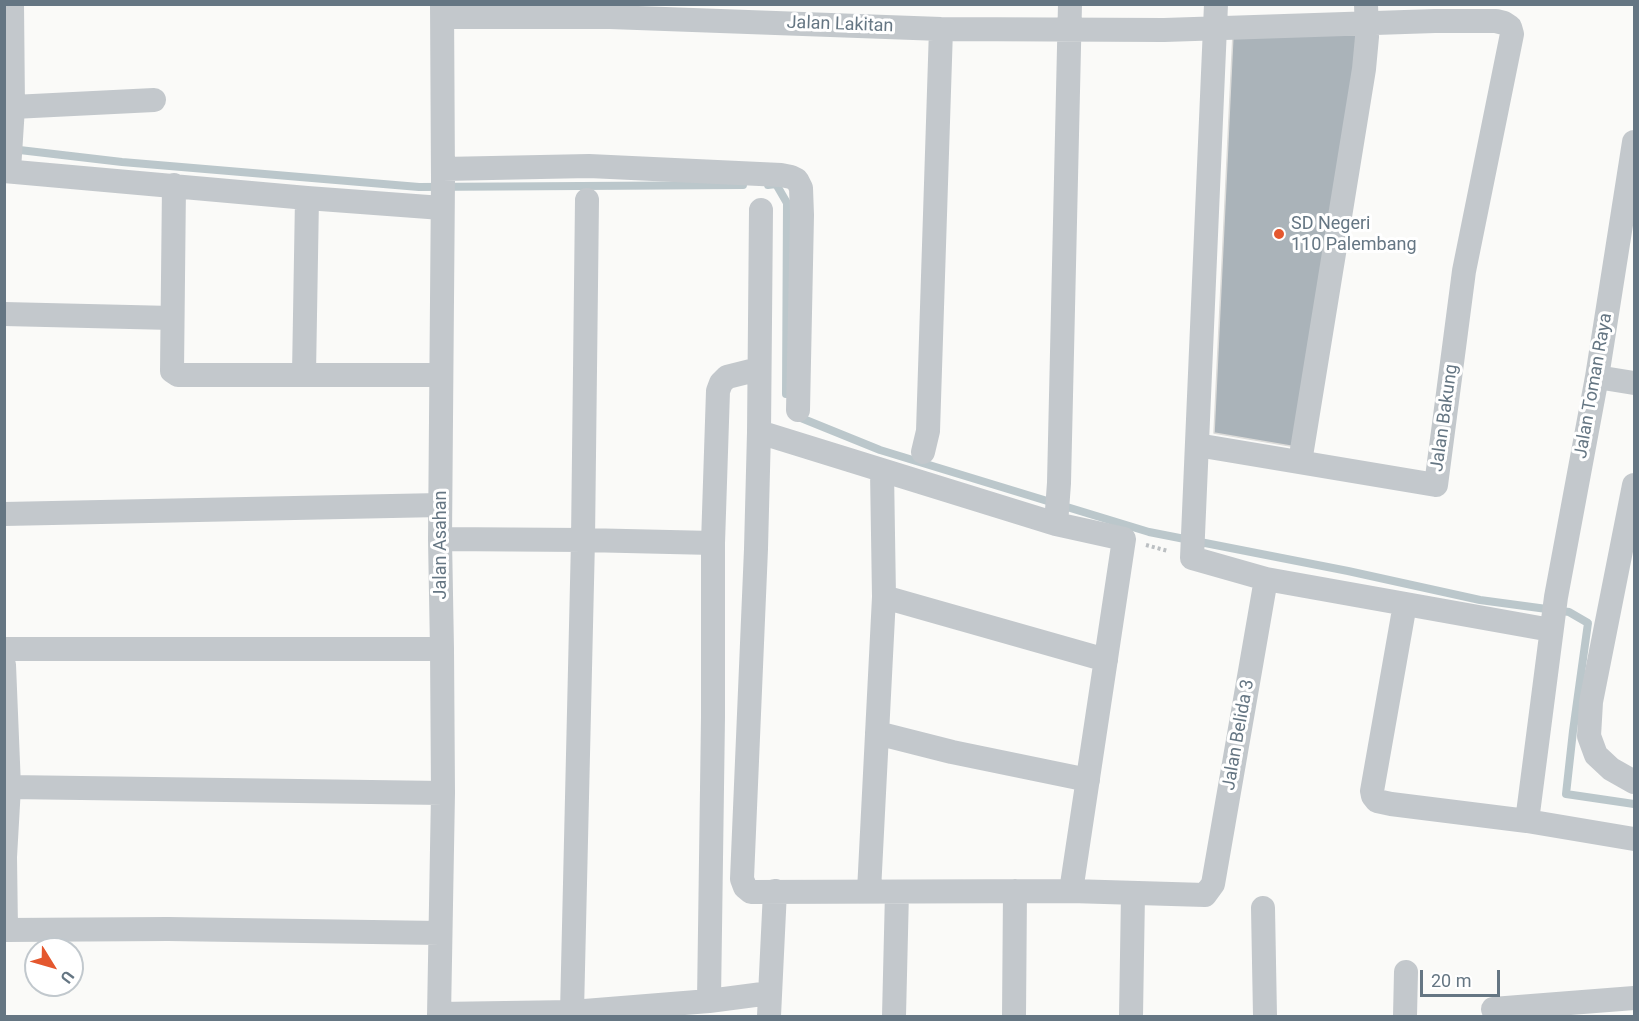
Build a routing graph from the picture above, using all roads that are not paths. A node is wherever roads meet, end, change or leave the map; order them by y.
1 (12, 4) edge
2 (1070, 4) edge
3 (442, 11) edge
4 (610, 11) edge
5 (1367, 14) edge
6 (1215, 16) edge
7 (941, 29) junction
8 (1070, 30) junction
9 (154, 100) dead end
10 (10, 120) edge
11 (1635, 142) edge
12 (8, 167) edge
13 (174, 185) junction
14 (443, 189) junction
15 (307, 198) junction
16 (587, 201) dead end
17 (760, 210) dead end
18 (1628, 229) edge
19 (4, 314) edge
20 (172, 318) junction
21 (759, 369) junction
22 (304, 374) junction
23 (441, 375) junction
24 (1598, 377) junction
25 (1635, 383) edge
26 (798, 410) dead end
27 (759, 432) junction
28 (1197, 445) junction
29 (923, 452) dead end
30 (1300, 462) junction
31 (882, 471) junction
32 (1635, 485) edge
33 (440, 505) junction
34 (4, 514) edge
35 (1056, 521) junction
36 (440, 539) junction
37 (583, 540) junction
38 (713, 543) junction
39 (1266, 579) junction
40 (884, 597) junction
41 (1405, 604) junction
42 (1553, 615) junction
43 (4, 649) edge
44 (442, 649) junction
45 (1106, 660) junction
46 (4, 665) edge
47 (877, 733) junction
48 (1088, 780) junction
49 (1635, 782) edge
50 (443, 793) junction
51 (7, 801) edge
52 (1527, 821) junction
53 (1635, 839) edge
54 (5, 857) edge
55 (775, 891) junction
56 (869, 891) junction
57 (897, 891) junction
58 (1015, 891) junction
59 (1071, 891) junction
60 (1133, 894) junction
61 (1263, 908) dead end
62 (5, 930) edge
63 (440, 933) junction
64 (1406, 972) dead end
65 (1635, 999) edge
66 (709, 1001) junction
67 (769, 1005) edge
68 (1493, 1010) dead end
69 (572, 1014) edge
70 (439, 1015) edge
71 (894, 1017) edge
72 (1014, 1017) edge
73 (1131, 1017) edge
74 (1265, 1017) edge
75 (1405, 1017) edge

1 - 10 street
2 - 8 street
3 - 4 street, Jalan Lakitan
3 - 14 street, Jalan Asahan
4 - 7 street, Jalan Lakitan
5 - 6 street, Jalan Lakitan
5 - 30 street
5 - 30 street, Jalan Bakung
6 - 8 street, Jalan Lakitan
6 - 28 street
7 - 8 street, Jalan Lakitan
7 - 29 street
8 - 35 street
9 - 10 street
10 - 12 street
11 - 18 street, Jalan Toman Raya
12 - 13 street
13 - 15 street
13 - 20 street
14 - 15 street
14 - 23 street, Jalan Asahan
14 - 26 street
15 - 22 street
16 - 37 street
17 - 21 street
18 - 24 street, Jalan Toman Raya
19 - 20 street
20 - 22 street
21 - 27 street
21 - 38 street
22 - 23 street
23 - 33 street, Jalan Asahan
24 - 25 street
24 - 42 street, Jalan Toman Raya
27 - 31 street
27 - 55 street
28 - 30 street
28 - 39 street
31 - 35 street
31 - 40 street
32 - 49 street
33 - 34 street
33 - 36 street, Jalan Asahan
35 - 45 street
36 - 37 street
36 - 44 street, Jalan Asahan
37 - 38 street
37 - 69 street
38 - 66 street
39 - 41 street
39 - 60 street, Jalan Belida 3
40 - 45 street
40 - 47 street
41 - 42 street
41 - 52 street
42 - 52 street, Jalan Toman Raya
43 - 44 street
44 - 50 street, Jalan Asahan
45 - 48 street
46 - 51 street
47 - 48 street
47 - 56 street
48 - 59 street
50 - 51 street
50 - 63 street, Jalan Asahan
51 - 54 street
52 - 53 street
54 - 62 street
55 - 56 street
55 - 67 street
56 - 57 street
57 - 58 street
57 - 71 street
58 - 59 street
58 - 72 street
59 - 60 street
60 - 73 street
61 - 74 street
62 - 63 street
63 - 70 street, Jalan Asahan
64 - 75 street
65 - 68 street
66 - 67 street
66 - 69 street
69 - 70 street

